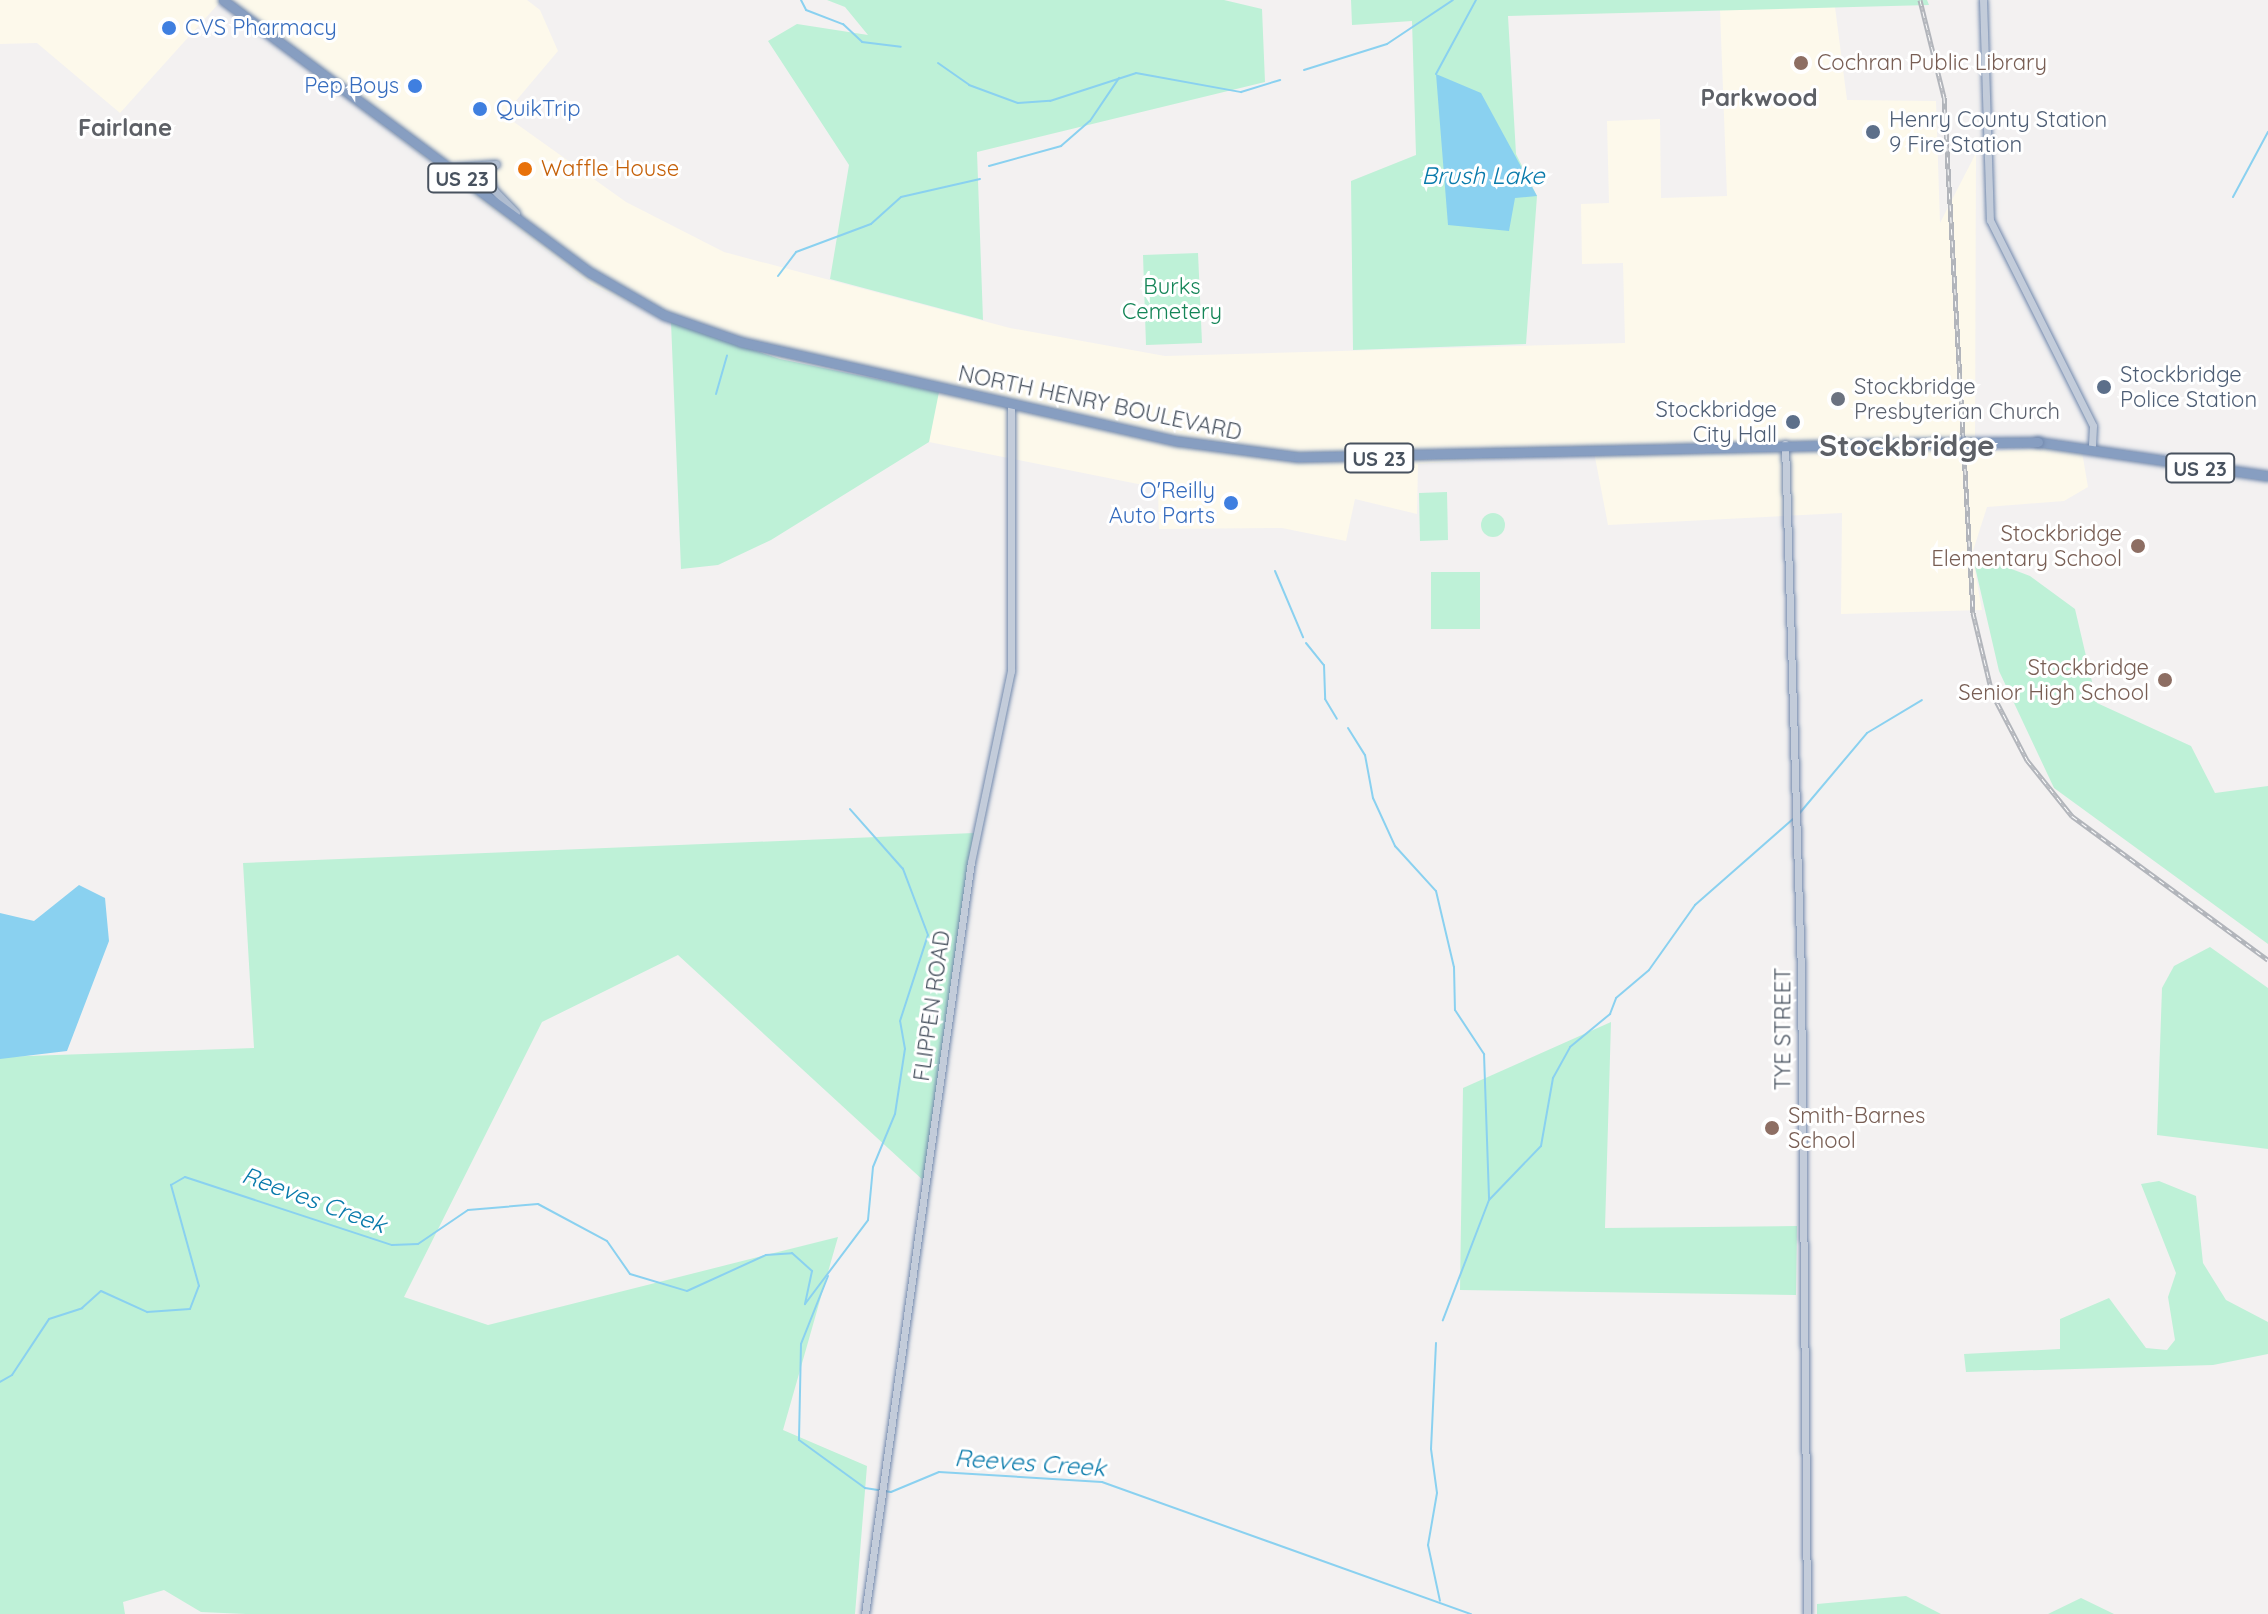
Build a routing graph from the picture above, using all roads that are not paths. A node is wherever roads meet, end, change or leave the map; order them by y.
1 (223, 0) edge
2 (1983, 0) edge
3 (496, 164) dead end
4 (445, 165) junction
5 (489, 174) dead end
6 (535, 231) junction
7 (1011, 403) junction
8 (1785, 444) junction
9 (2092, 445) junction
10 (2268, 476) edge
11 (865, 1614) edge
12 (1807, 1614) edge

1 - 4 highway, NORTH HENRY BOULEVARD / US 23
2 - 9 street
3 - 4 main road
4 - 6 highway, NORTH HENRY BOULEVARD / US 23
5 - 6 main road
6 - 7 highway, NORTH HENRY BOULEVARD / US 23
7 - 8 highway, NORTH HENRY BOULEVARD / US 23
7 - 11 street, FLIPPEN ROAD
8 - 9 highway, NORTH HENRY BOULEVARD / US 23, bridge
8 - 12 street, TYE STREET
9 - 10 highway, NORTH HENRY BOULEVARD / US 23

